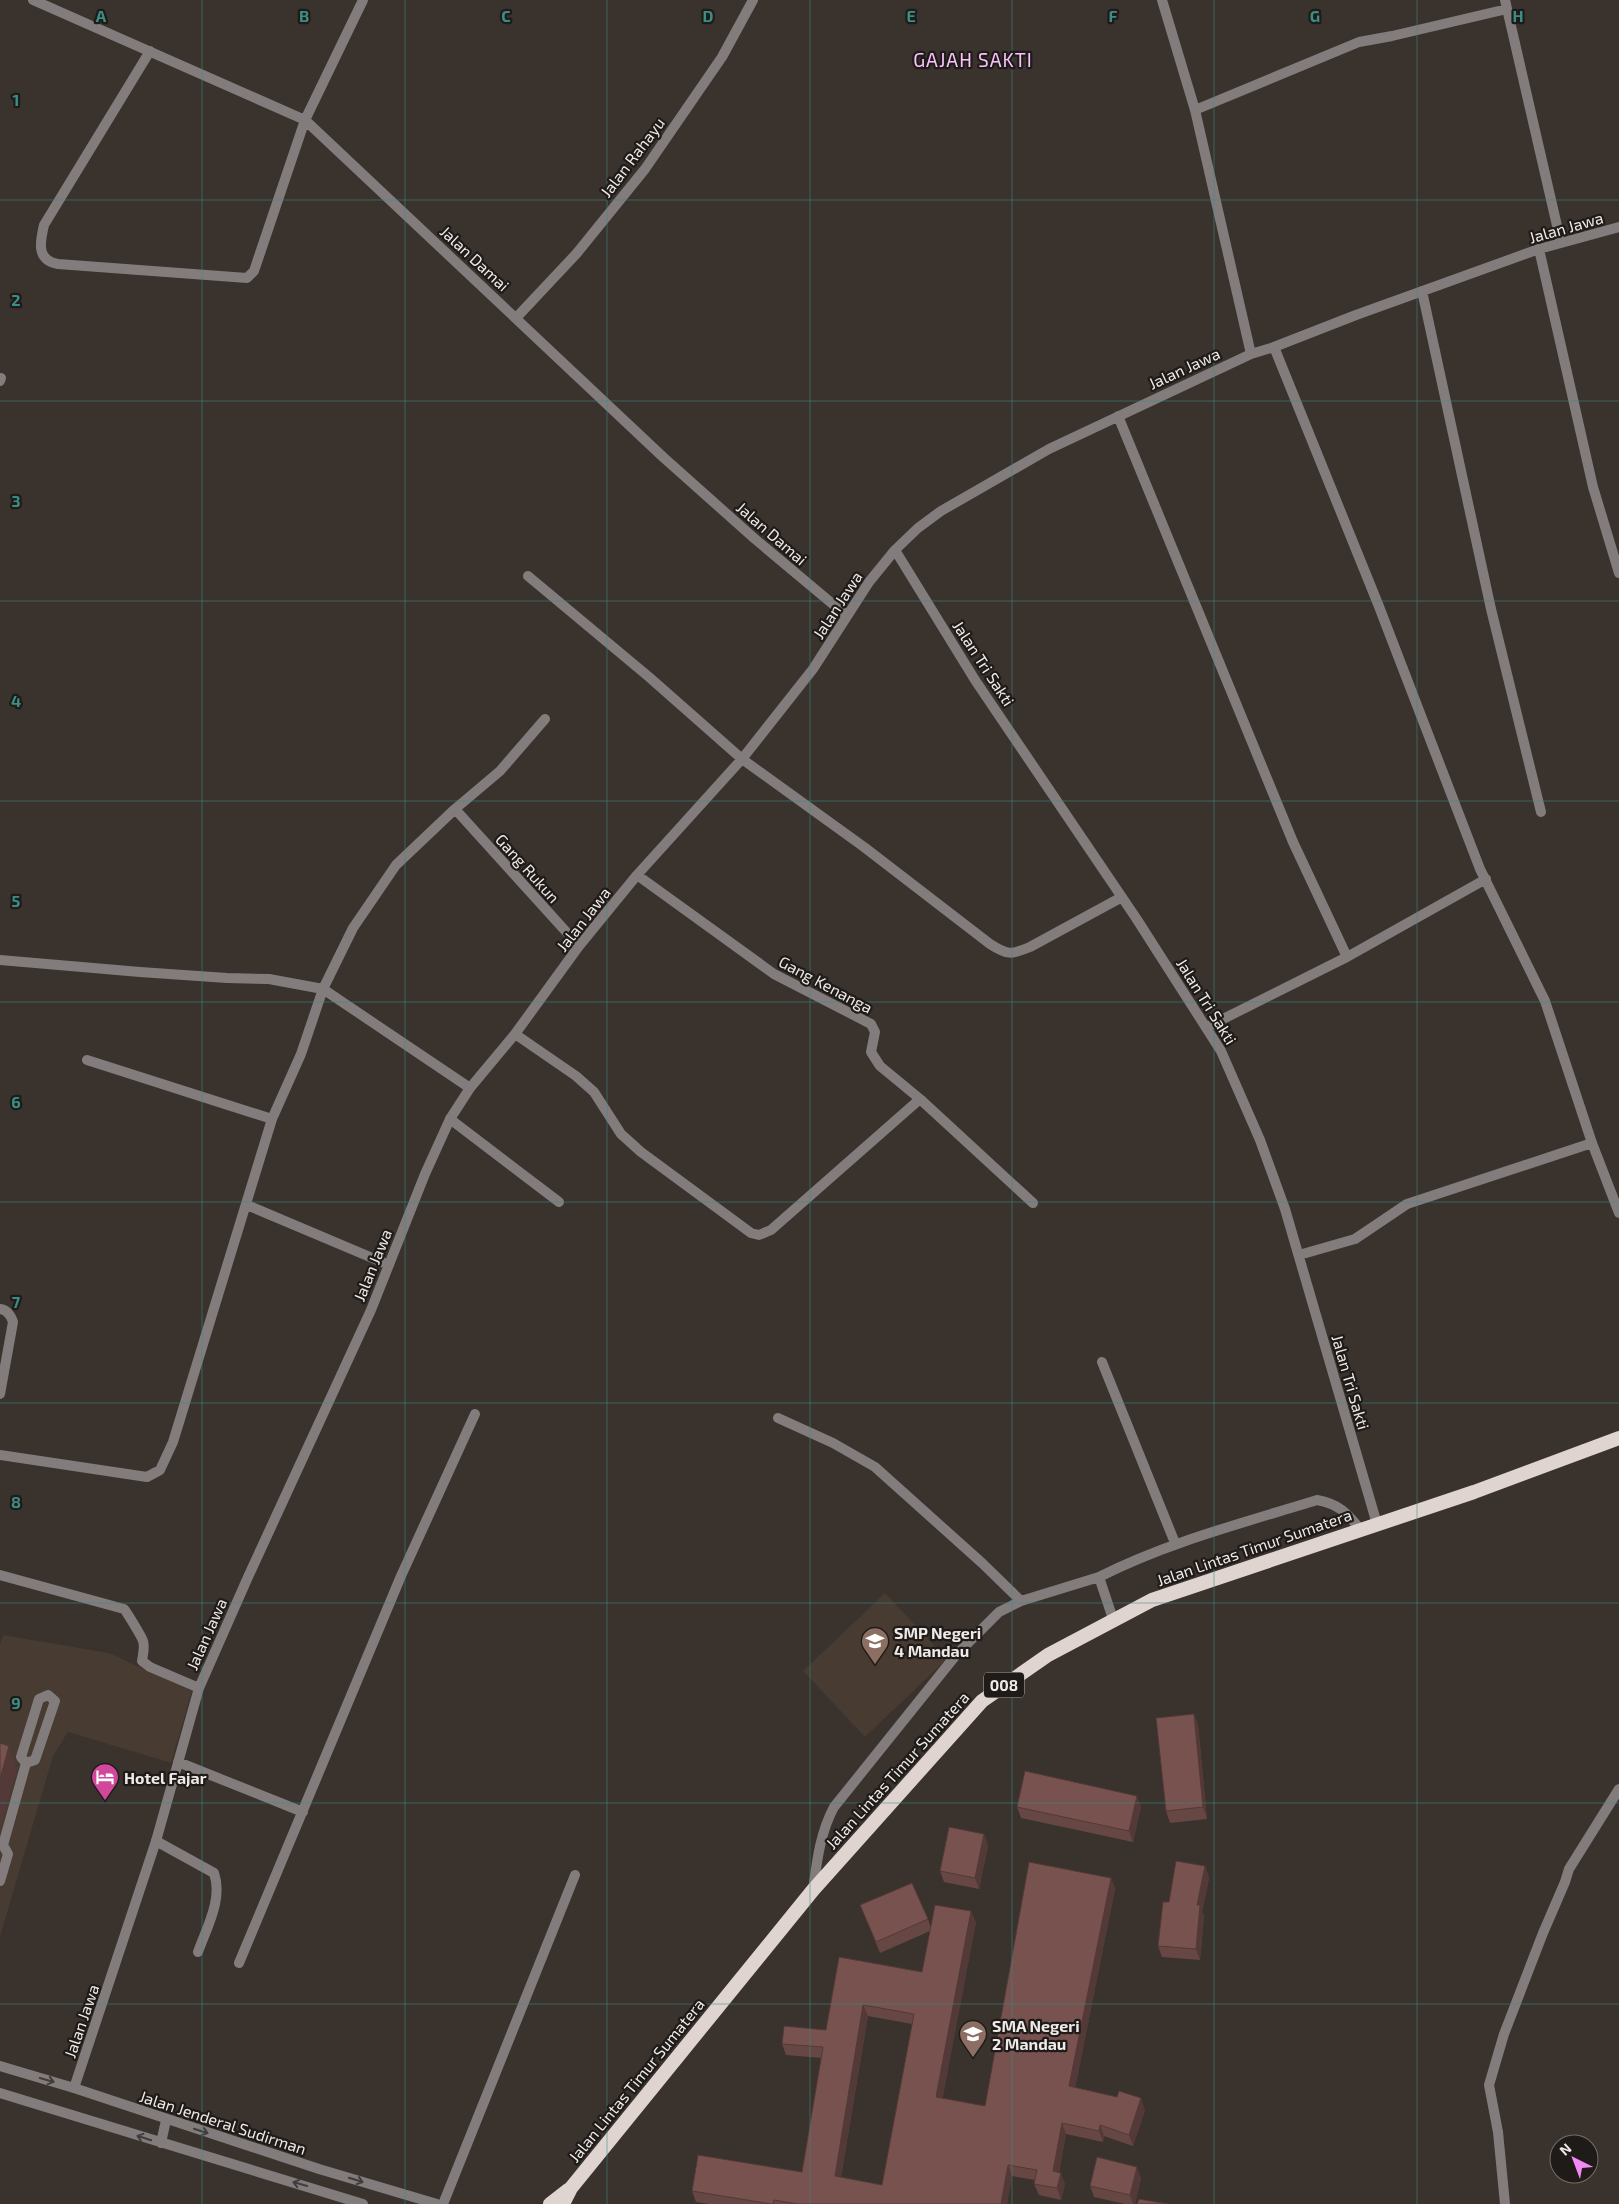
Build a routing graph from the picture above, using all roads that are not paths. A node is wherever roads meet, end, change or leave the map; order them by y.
1 (33, 0) edge
2 (363, 0) edge
3 (753, 0) edge
4 (1162, 0) edge
5 (1506, 4) edge
6 (150, 50) junction
7 (1195, 110) junction
8 (305, 120) junction
9 (1619, 227) edge
10 (1561, 243) junction
11 (1539, 249) junction
12 (1422, 291) junction
13 (516, 318) junction
14 (1274, 347) junction
15 (1251, 354) junction
16 (1118, 416) junction
17 (895, 550) junction
18 (1619, 573) edge
19 (528, 576) dead end
20 (847, 616) junction
21 (545, 719) dead end
22 (742, 759) junction
23 (455, 809) junction
24 (1540, 812) dead end
25 (637, 875) junction
26 (1486, 879) junction
27 (1122, 897) junction
28 (579, 946) junction
29 (1347, 957) junction
30 (0, 960) edge
31 (322, 989) junction
32 (1207, 1027) junction
33 (515, 1034) junction
34 (87, 1060) dead end
35 (470, 1088) junction
36 (920, 1099) junction
37 (272, 1118) junction
38 (450, 1119) junction
39 (1592, 1143) junction
40 (559, 1202) dead end
41 (1034, 1203) dead end
42 (247, 1205) junction
43 (1619, 1213) edge
44 (1298, 1255) junction
45 (389, 1265) junction
46 (0, 1309) edge
47 (1102, 1362) dead end
48 (0, 1394) edge
49 (475, 1414) dead end
50 (778, 1418) dead end
51 (1619, 1438) edge
52 (0, 1455) edge
53 (1376, 1524) junction
54 (1360, 1530) junction
55 (1175, 1543) junction
56 (0, 1575) edge
57 (1099, 1577) junction
58 (1022, 1601) junction
59 (1113, 1619) junction
60 (200, 1688) junction
61 (178, 1762) junction
62 (26, 1763) junction
63 (1619, 1789) edge
64 (303, 1812) junction
65 (156, 1841) junction
66 (575, 1875) dead end
67 (0, 1881) edge
68 (813, 1890) junction
69 (198, 1952) dead end
70 (239, 1963) dead end
71 (0, 2066) edge
72 (74, 2088) junction
73 (0, 2093) edge
74 (166, 2120) junction
75 (160, 2143) junction
76 (571, 2188) junction
77 (363, 2204) edge
78 (437, 2204) edge
79 (443, 2204) edge
80 (550, 2204) edge
81 (563, 2204) edge
82 (1505, 2204) edge

1 - 6 street, Jalan Damai
2 - 8 street
3 - 13 street, Jalan Rahayu
4 - 7 street
5 - 7 street
5 - 10 street
6 - 8 street, Jalan Damai
6 - 8 street
7 - 15 street
8 - 13 street, Jalan Damai
9 - 10 street, Jalan Jawa
10 - 11 street, Jalan Jawa
11 - 12 street, Jalan Jawa
11 - 18 street
12 - 14 street, Jalan Jawa
12 - 24 street
13 - 20 street, Jalan Damai
14 - 15 street, Jalan Jawa
14 - 26 street
15 - 16 street, Jalan Jawa
16 - 17 street, Jalan Jawa
16 - 29 street
17 - 20 street, Jalan Jawa
17 - 27 street, Jalan Tri Sakti
19 - 22 street
20 - 22 street, Jalan Jawa
21 - 23 street
22 - 25 street, Jalan Jawa
22 - 27 street
23 - 28 street, Gang Rukun
23 - 31 street
25 - 28 street, Jalan Jawa
25 - 36 street, Gang Kenanga
26 - 29 street
26 - 39 street
27 - 32 street, Jalan Tri Sakti
28 - 33 street, Jalan Jawa
29 - 32 street
30 - 31 street
31 - 35 street
31 - 37 street
32 - 44 street, Jalan Tri Sakti
33 - 35 street, Jalan Jawa
33 - 36 street
34 - 37 street
35 - 38 street, Jalan Jawa
36 - 41 street, Gang Kenanga
37 - 42 street
38 - 40 street
38 - 45 street, Jalan Jawa
39 - 43 street
39 - 44 street
42 - 45 street
42 - 52 street
44 - 53 street, Jalan Tri Sakti
45 - 60 street, Jalan Jawa
46 - 48 street
47 - 55 street
49 - 64 street
50 - 58 street
51 - 53 highway, Jalan Lintas Timur Sumatera / 008
53 - 54 highway, Jalan Lintas Timur Sumatera / 008
54 - 55 street
54 - 59 highway, Jalan Lintas Timur Sumatera / 008
55 - 57 street
56 - 60 street
57 - 58 street
57 - 59 street
58 - 68 street
59 - 68 highway, Jalan Lintas Timur Sumatera / 008
60 - 61 street, Jalan Jawa
61 - 64 street
61 - 65 street, Jalan Jawa
62 - 62 street
62 - 67 street
63 - 82 street
64 - 70 street
65 - 69 street
65 - 72 street, Jalan Jawa
66 - 79 street
68 - 76 highway, Jalan Lintas Timur Sumatera / 008
71 -> 72 street, Jalan Jenderal Sudirman
72 - 74 street, Jalan Jenderal Sudirman
75 -> 73 street
74 - 75 street
74 -> 78 street, Jalan Jenderal Sudirman
77 -> 75 street
76 - 80 highway, 008
76 - 81 highway, 008

